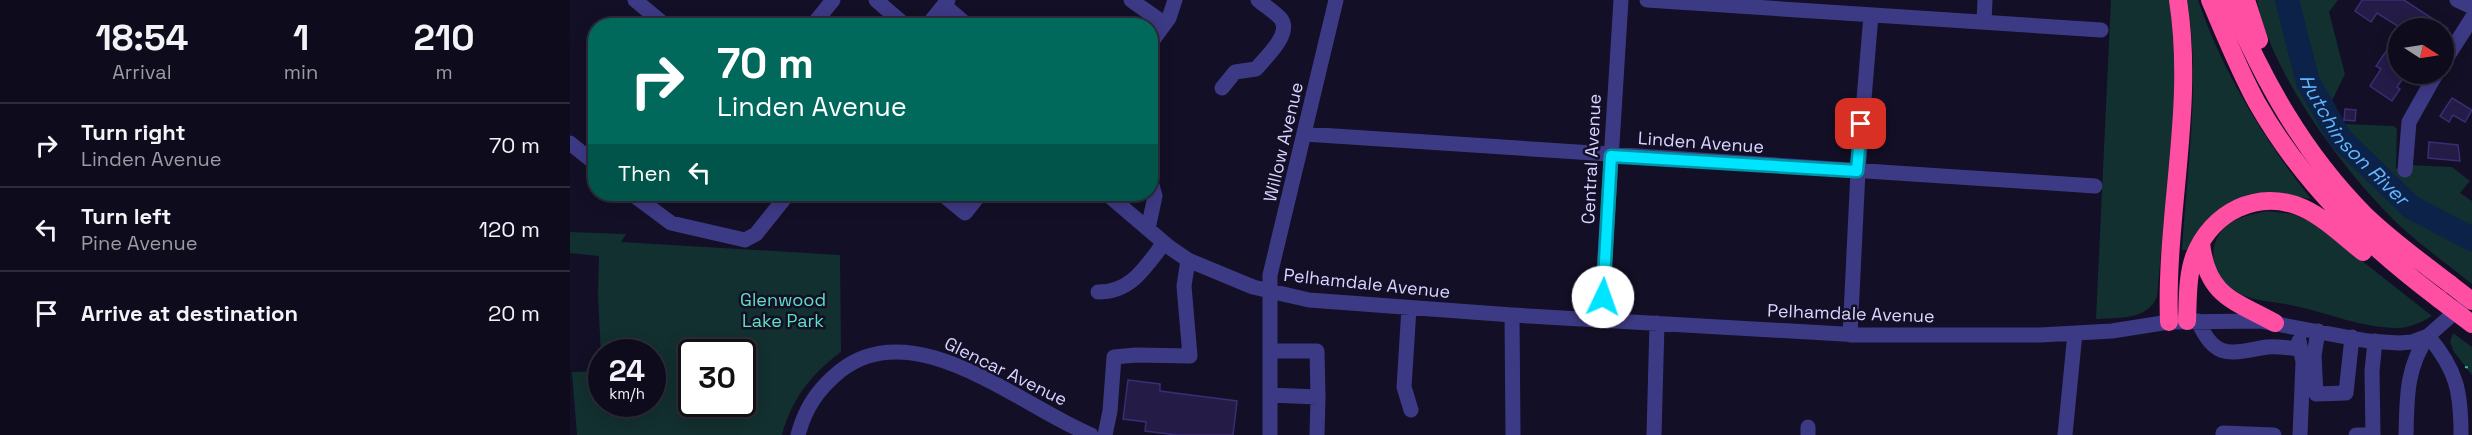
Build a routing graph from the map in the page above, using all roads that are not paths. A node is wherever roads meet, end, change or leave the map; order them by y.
1 (635, 0) edge
2 (833, 0) edge
3 (876, 0) edge
4 (1131, 0) edge
5 (1175, 0) edge
6 (1258, 0) edge
7 (1336, 0) edge
8 (1621, 0) edge
9 (1647, 0) edge
10 (1985, 0) edge
11 (2178, 0) edge
12 (2210, 0) edge
13 (2229, 0) edge
14 (2246, 0) edge
15 (2457, 0) edge
16 (1698, 2) edge
17 (946, 3) edge
18 (1839, 6) edge
19 (2472, 7) edge
20 (1871, 15) junction
21 (656, 18) edge
22 (818, 18) edge
23 (897, 18) edge
24 (934, 18) edge
25 (960, 18) edge
26 (1156, 18) edge
27 (2472, 18) edge
28 (1158, 19) edge
29 (1984, 22) junction
30 (1165, 24) junction
31 (2101, 30) dead end
32 (1158, 33) edge
33 (2454, 46) edge
34 (2430, 84) edge
35 (1222, 88) dead end
36 (1304, 134) junction
37 (570, 143) edge
38 (2310, 150) junction
39 (1611, 156) junction
40 (588, 158) edge
41 (2405, 170) dead end
42 (1857, 171) junction
43 (2095, 186) dead end
44 (641, 201) edge
45 (782, 201) edge
46 (950, 201) edge
47 (975, 201) edge
48 (1115, 201) edge
49 (1154, 201) edge
50 (1148, 229) junction
51 (1164, 243) junction
52 (2201, 243) junction
53 (1188, 260) junction
54 (1098, 292) dead end
55 (1269, 292) junction
56 (2440, 292) junction
57 (2472, 299) edge
58 (1410, 308) junction
59 (1512, 315) junction
60 (1601, 320) junction
61 (2185, 321) junction
62 (1657, 323) junction
63 (2275, 323) junction
64 (2472, 324) edge
65 (2296, 326) junction
66 (2318, 331) junction
67 (2075, 333) junction
68 (1850, 334) junction
69 (2428, 336) junction
70 (2352, 337) junction
71 (2375, 341) junction
72 (2300, 349) junction
73 (1270, 351) junction
74 (1270, 395) junction
75 (1318, 396) junction
76 (1411, 410) dead end
77 (2463, 433) edge
78 (798, 435) edge
79 (1091, 435) edge
80 (1104, 435) edge
81 (1270, 435) edge
82 (1317, 435) edge
83 (1513, 435) edge
84 (1654, 435) edge
85 (2065, 435) edge
86 (2223, 435) edge
87 (2274, 435) edge
88 (2300, 435) edge
89 (2356, 435) edge
90 (2373, 435) edge
91 (2406, 435) edge

1 - 21 street
2 - 22 street
3 - 23 street
4 - 26 street
5 - 30 street
6 - 35 street
7 - 36 street, Willow Avenue
8 - 39 street, Central Avenue
9 - 16 street
10 - 29 street
11 - 61 highway
12 - 56 highway
13 - 38 highway
14 - 38 highway
15 - 19 street
16 - 18 street
17 - 24 street
17 - 25 street
18 - 20 street
20 - 29 street
20 - 42 street
27 - 33 street
28 - 30 street
29 - 31 street
30 - 32 street
34 - 41 street
36 - 39 street, Linden Avenue
36 - 55 street, Willow Avenue
37 - 40 street
38 - 56 highway
39 - 42 street, Linden Avenue
39 - 60 street, Central Avenue
42 - 43 street, Linden Avenue
42 - 68 street
44 - 45 street
46 - 47 street
48 - 50 street, Pelhamdale Avenue
49 - 50 street
50 - 51 street, Pelhamdale Avenue
51 - 53 street, Pelhamdale Avenue
51 - 54 street
52 - 56 highway
52 - 61 highway
52 - 63 highway
53 - 55 street, Pelhamdale Avenue
53 - 80 street
55 - 58 street, Pelhamdale Avenue
55 - 73 street, Willow Avenue
56 - 57 highway, bridge
56 - 64 highway, bridge
57 - 69 street
58 - 59 street, Pelhamdale Avenue
58 - 76 street
59 - 60 street, Pelhamdale Avenue
59 - 83 street
60 - 62 street, Pelhamdale Avenue
61 - 63 street, Pelhamdale Avenue
61 - 67 street, Pelhamdale Avenue
61 - 72 street
62 - 68 street, Pelhamdale Avenue
62 - 84 street
63 - 65 street, Pelhamdale Avenue
65 - 66 street, Pelhamdale Avenue
65 - 72 street
66 - 70 street, Pelhamdale Avenue
66 - 70 street
67 - 68 street, Pelhamdale Avenue
67 - 85 street
69 - 71 street, Pelhamdale Avenue
69 - 77 street
69 - 91 street
70 - 71 street, Pelhamdale Avenue
71 - 90 street
72 - 88 street
73 - 74 street, Willow Avenue
73 - 75 street
74 - 75 street
74 - 81 street, Willow Avenue
75 - 82 street
78 - 79 street, Glencar Avenue
86 - 87 street
89 - 90 street

